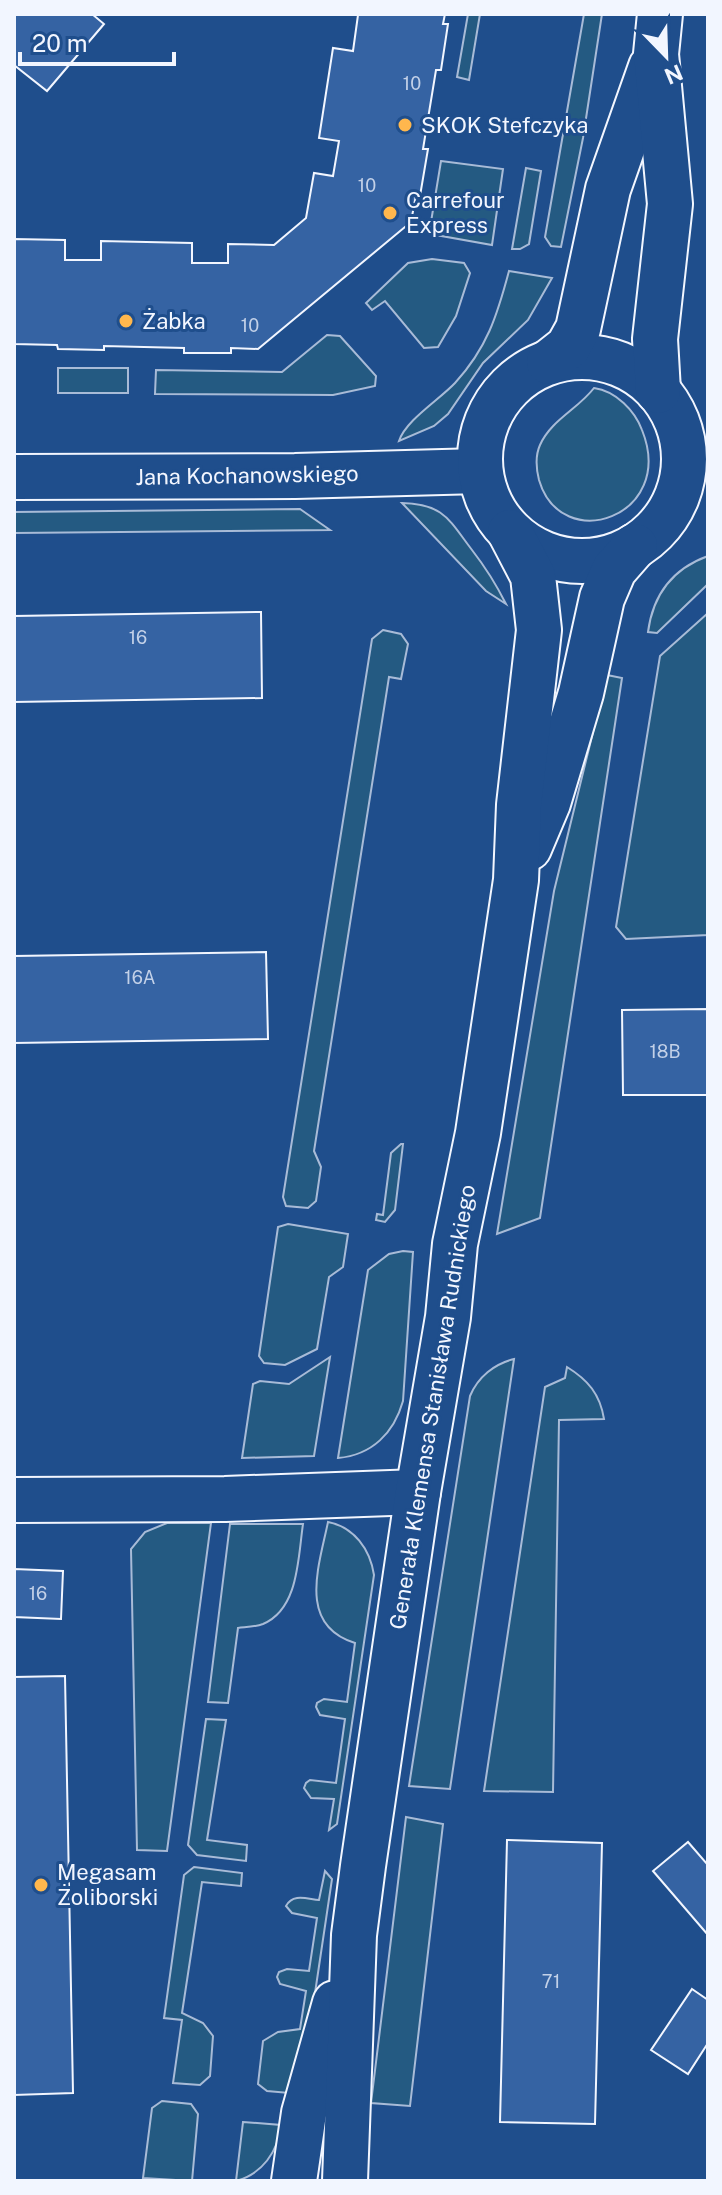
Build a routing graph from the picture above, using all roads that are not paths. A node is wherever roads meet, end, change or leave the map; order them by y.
1 (658, 34) edge
2 (549, 362) junction
3 (658, 391) junction
4 (694, 434) edge
5 (480, 471) junction
6 (14, 477) edge
7 (708, 508) edge
8 (510, 532) junction
9 (648, 535) junction
10 (516, 880) junction
11 (418, 1492) junction
12 (14, 1500) edge
13 (354, 1935) junction
14 (294, 2181) edge
15 (345, 2181) edge

1 - 2 street
1 - 3 street
2 - 3 street
2 - 5 street
3 - 4 street
4 - 9 street
5 - 6 street, Jana Kochanowskiego
5 - 8 street
7 - 9 street
8 - 9 street
8 - 10 street, Generała Klemensa Stanisława Rudnickiego
9 - 10 street, Generała Klemensa Stanisława Rudnickiego
10 - 11 street, Generała Klemensa Stanisława Rudnickiego
11 - 12 street
11 - 13 street, Generała Klemensa Stanisława Rudnickiego
13 - 14 street, Generała Klemensa Stanisława Rudnickiego
13 - 15 street, Generała Klemensa Stanisława Rudnickiego

